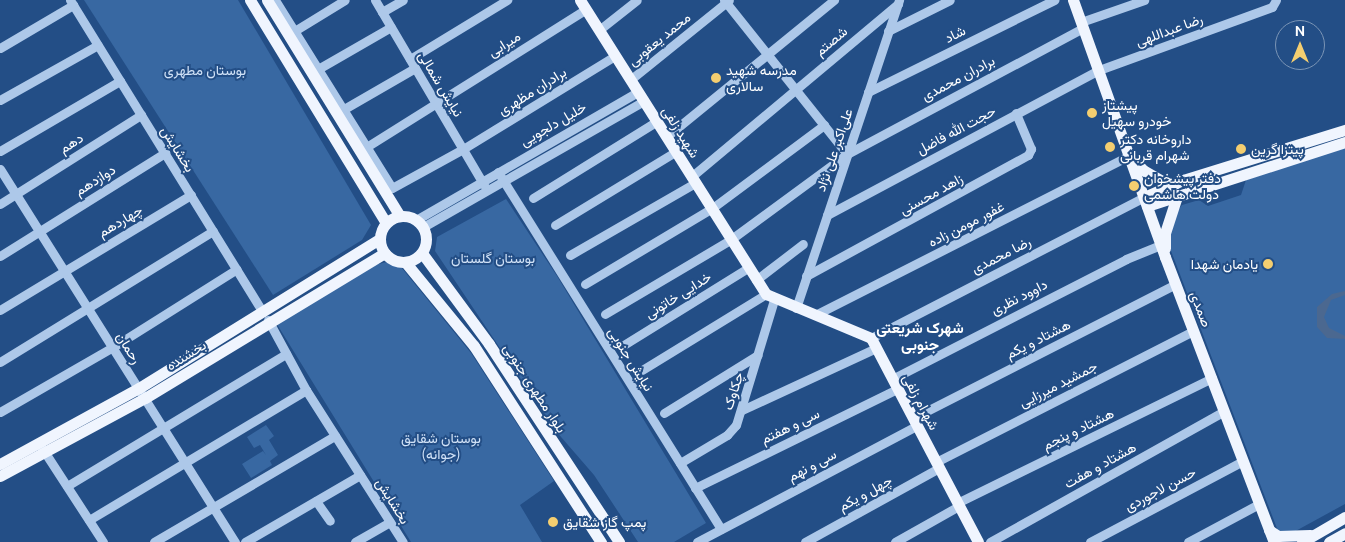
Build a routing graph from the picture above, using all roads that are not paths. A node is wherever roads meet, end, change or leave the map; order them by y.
1 (250, 0) edge
2 (267, 0) edge
3 (276, 0) edge
4 (345, 0) edge
5 (375, 0) edge
6 (403, 0) edge
7 (507, 0) edge
8 (637, 0) edge
9 (834, 0) edge
10 (950, 0) edge
11 (1054, 0) edge
12 (1074, 0) edge
13 (1144, 0) edge
14 (726, 1) edge
15 (72, 2) edge
16 (898, 2) edge
17 (1276, 2) edge
18 (583, 4) edge
19 (382, 12) junction
20 (1082, 25) junction
21 (391, 27) junction
22 (296, 30) junction
23 (600, 30) junction
24 (888, 31) junction
25 (98, 45) junction
26 (0, 48) edge
27 (768, 54) junction
28 (615, 56) junction
29 (410, 59) junction
30 (415, 68) junction
31 (318, 69) junction
32 (1098, 70) junction
33 (630, 80) junction
34 (120, 81) junction
35 (796, 89) junction
36 (868, 92) junction
37 (641, 96) junction
38 (0, 100) edge
39 (436, 103) junction
40 (344, 109) junction
41 (1016, 113) junction
42 (141, 115) junction
43 (657, 122) junction
44 (824, 125) junction
45 (1345, 130) edge
46 (666, 137) junction
47 (1345, 142) edge
48 (368, 146) junction
49 (463, 149) junction
50 (0, 151) edge
51 (675, 152) junction
52 (1293, 152) junction
53 (165, 153) junction
54 (847, 154) junction
55 (1128, 154) junction
56 (0, 169) edge
57 (498, 172) junction
58 (693, 180) junction
59 (504, 181) junction
60 (482, 182) junction
61 (1177, 189) junction
62 (487, 191) junction
63 (16, 194) junction
64 (191, 195) junction
65 (533, 198) dead end
66 (1145, 201) junction
67 (0, 204) edge
68 (711, 209) junction
69 (827, 215) junction
70 (400, 216) junction
71 (386, 223) junction
72 (420, 224) junction
73 (555, 225) dead end
74 (39, 231) junction
75 (213, 231) junction
76 (380, 240) junction
77 (730, 240) junction
78 (803, 244) dead end
79 (1161, 245) junction
80 (384, 253) junction
81 (422, 253) junction
82 (570, 255) dead end
83 (0, 256) edge
84 (1165, 257) junction
85 (406, 263) junction
86 (236, 268) junction
87 (748, 268) junction
88 (64, 271) junction
89 (806, 276) junction
90 (756, 280) junction
91 (585, 284) dead end
92 (1176, 284) junction
93 (770, 297) junction
94 (88, 308) junction
95 (796, 308) junction
96 (0, 310) edge
97 (605, 314) dead end
98 (815, 315) junction
99 (266, 316) junction
100 (1193, 331) junction
101 (873, 343) junction
102 (622, 346) dead end
103 (113, 347) junction
104 (286, 354) junction
105 (758, 355) junction
106 (0, 362) edge
107 (642, 370) dead end
108 (1212, 378) junction
109 (895, 384) junction
110 (306, 390) junction
111 (142, 393) junction
112 (742, 410) junction
113 (1224, 411) junction
114 (0, 412) edge
115 (664, 413) dead end
116 (914, 422) junction
117 (162, 426) junction
118 (335, 436) junction
119 (42, 448) junction
120 (1243, 460) junction
121 (680, 463) junction
122 (0, 464) edge
123 (186, 464) junction
124 (937, 465) junction
125 (360, 475) junction
126 (0, 476) edge
127 (67, 486) junction
128 (695, 488) junction
129 (316, 501) junction
130 (1260, 504) junction
131 (212, 505) junction
132 (958, 505) junction
133 (1345, 517) edge
134 (89, 520) junction
135 (330, 521) dead end
136 (390, 522) junction
137 (721, 529) junction
138 (1269, 530) junction
139 (1345, 533) edge
140 (1314, 535) junction
141 (103, 542) edge
142 (154, 542) edge
143 (236, 542) edge
144 (245, 542) edge
145 (355, 542) edge
146 (403, 542) edge
147 (601, 542) edge
148 (619, 542) edge
149 (698, 542) edge
150 (805, 542) edge
151 (895, 542) edge
152 (978, 542) edge
153 (990, 542) edge
154 (1090, 542) edge
155 (1188, 542) edge
156 (1274, 542) edge
157 (1302, 542) edge
158 (1329, 542) edge

1 - 71 main road
2 - 70 main road
3 - 22 street
4 - 22 street
5 - 19 street, نیایش شمالی
6 - 19 street
7 - 29 street
8 - 23 street
9 - 27 street
10 - 24 street
11 - 36 street, شاد
12 - 20 main road, صمدی
13 - 20 street, برادران محمدی
14 - 27 street
14 - 33 street, محمد یعقوبی
15 - 25 street, بخشایش
15 - 26 street
16 - 24 street, علی‌اکبر علی نژاد
16 - 35 street, شصتم
17 - 32 street, رضا عبداللهی
18 - 23 main road, شهید زلفی
18 - 39 street, میرابی
19 - 21 street, نیایش شمالی
20 - 32 main road, صمدی
20 - 54 street, برادران محمدی
21 - 29 street, نیایش شمالی
21 - 31 street
22 - 31 street
23 - 28 main road, شهید زلفی
24 - 36 street, علی‌اکبر علی نژاد
25 - 34 street, بخشایش
25 - 38 street
27 - 35 street
27 - 46 street
28 - 33 main road, شهید زلفی
28 - 49 street, برادران مظهری
29 - 30 street, نیایش شمالی
30 - 39 street, نیایش شمالی
30 - 40 street
31 - 40 street
32 - 41 street, حجت الله فاضل
32 - 55 main road, صمدی
33 - 37 main road, شهید زلفی
34 - 42 street, بخشایش
34 - 50 street
35 - 44 street
35 - 58 street, شصتم
36 - 54 street, علی‌اکبر علی نژاد
37 - 43 main road, شهید زلفی
37 - 57 street, خلیل دلجویی
37 - 59 street, خلیل دلجویی
39 - 48 street, میرابی
39 - 49 street, نیایش شمالی
40 - 48 street
41 - 69 street, حجت الله فاضل
41 - 89 street, زاهد محسنی
42 - 53 street, بخشایش
42 - 63 street, دهم
43 - 46 main road, شهید زلفی
43 - 65 street
44 - 54 street
44 - 68 street
45 - 52 main road
46 - 51 main road, شهید زلفی
47 - 52 main road
48 - 49 street, برادران مظهری
49 - 60 street, نیایش شمالی
51 - 58 main road, شهید زلفی
51 - 73 street
52 - 61 main road
53 - 64 street, بخشایش
53 - 74 street, دوازدهم
54 - 69 street, علی‌اکبر علی نژاد
54 - 77 street, برادران محمدی
55 - 61 main road
55 - 66 main road, صمدی
55 - 98 street, غفور مومن زاده
56 - 63 street, رحمان
57 - 59 street, نیایش جنوبی
57 - 60 street, خلیل دلجویی
58 - 68 main road, شهید زلفی
58 - 82 street, شصتم
59 - 62 street
59 - 121 street, نیایش جنوبی
60 - 62 street, نیایش شمالی
60 - 72 street
61 - 66 main road
61 - 84 main road
62 - 72 street
63 - 67 street, دهم
63 - 74 street, رحمان
64 - 75 street, بخشایش
64 - 88 street, چهاردهم
66 - 79 main road, صمدی
66 - 101 street, رضا محمدی
68 - 77 main road, شهید زلفی
68 - 91 street
69 - 89 street, علی‌اکبر علی نژاد
70 - 71 main road
70 - 72 main road
71 - 76 main road
72 - 81 main road
74 - 83 street, دوازدهم
74 - 88 street, رحمان
75 - 86 street, بخشایش
75 - 94 street
76 - 80 main road
76 - 99 main road, بخشنده
77 - 87 main road, شهید زلفی
77 - 97 street, برادران محمدی
78 - 90 street
79 - 84 main road, صمدی
79 - 109 street, داوود نظری
80 - 85 main road
80 - 99 main road, بخشنده
81 - 85 main road
81 - 148 main road, بلوار مطهری جنوبی
84 - 92 main road, صمدی
85 - 147 main road, بلوار مطهری جنوبی
86 - 99 street, بخشایش
86 - 103 street
87 - 90 main road, شهید زلفی
87 - 102 street, خدایی خاتونی
88 - 94 street, رحمان
88 - 96 street, چهاردهم
89 - 95 street, علی‌اکبر علی نژاد
90 - 93 main road
92 - 100 main road, صمدی
92 - 116 street, هشتاد و یکم
93 - 95 main road
93 - 105 street, چکاوک
93 - 107 street
94 - 103 street, رحمان
94 - 106 street
95 - 98 main road
98 - 101 main road
99 - 104 street, بخشایش
99 - 111 main road, بخشنده
100 - 108 main road, صمدی
100 - 124 street, جمشید میرزایی
101 - 109 main road, شهرام زلفی
101 - 112 street, رضا محمدی
103 - 111 street, رحمان
103 - 114 street
104 - 110 street, بخشایش
104 - 117 street
105 - 112 street, چکاوک
105 - 115 street
108 - 113 main road, صمدی
108 - 132 street, هشتاد و پنجم
109 - 116 main road, شهرام زلفی
109 - 128 street, سی و هفتم
110 - 118 street, بخشایش
110 - 123 street
111 - 117 street, رحمان
111 - 119 main road, بخشنده
112 - 121 street, چکاوک
113 - 120 main road, صمدی
113 - 153 street, هشتاد و هفت
116 - 124 main road, شهرام زلفی
116 - 137 street, سی و نهم
117 - 123 street, رحمان
117 - 127 street
118 - 125 street, بخشایش
118 - 131 street
119 - 122 main road, بخشنده
119 - 126 main road, بخشنده
119 - 127 street
120 - 130 main road, صمدی
120 - 154 street, حسن لاجوردی
121 - 128 street, نیایش جنوبی
123 - 131 street, رحمان
123 - 134 street
124 - 132 main road, شهرام زلفی
124 - 150 street, چهل و یکم
125 - 129 street
125 - 136 street, بخشایش
127 - 134 street
128 - 137 street, نیایش جنوبی
129 - 135 street
129 - 144 street
130 - 138 main road, صمدی
130 - 155 street
131 - 142 street
131 - 143 street, رحمان
132 - 151 street, هشتاد و پنجم
132 - 152 main road, شهرام زلفی
133 - 140 main road
134 - 141 street
136 - 145 street
136 - 146 street, بخشایش
137 - 149 street
138 - 140 main road
138 - 156 main road, صمدی
139 - 158 main road
140 - 157 main road

